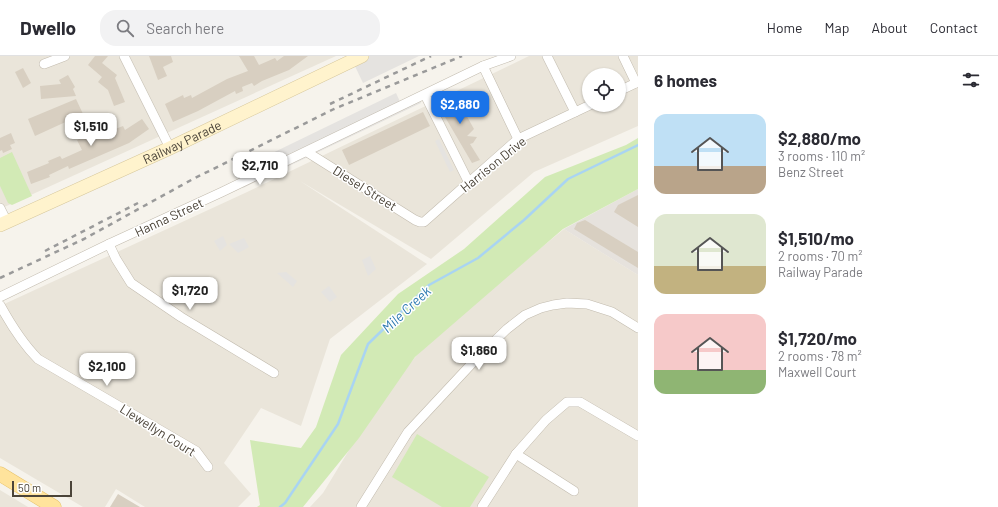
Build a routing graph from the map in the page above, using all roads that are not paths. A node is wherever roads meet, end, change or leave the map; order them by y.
1 (65, 56) edge
2 (124, 56) edge
3 (362, 56) edge
4 (511, 56) edge
5 (547, 56) edge
6 (623, 56) edge
7 (44, 64) dead end
8 (483, 66) junction
9 (637, 83) edge
10 (626, 88) edge
11 (425, 95) junction
12 (582, 109) edge
13 (575, 112) junction
14 (518, 139) junction
15 (170, 148) junction
16 (307, 152) junction
17 (468, 183) junction
18 (0, 208) edge
19 (424, 222) joint
20 (3, 224) edge
21 (109, 244) junction
22 (0, 297) edge
23 (0, 305) edge
24 (638, 328) edge
25 (274, 373) dead end
26 (638, 436) edge
27 (516, 454) junction
28 (208, 467) dead end
29 (0, 474) edge
30 (574, 491) dead end
31 (54, 507) edge
32 (361, 507) edge
33 (482, 507) edge

1 - 7 street
2 - 15 street
3 - 15 main road, Railway Parade
4 - 8 street, Hanna Street
5 - 13 street
6 - 9 street
8 - 11 street, Hanna Street
8 - 14 street
9 - 10 street
11 - 16 street, Hanna Street
11 - 17 street
12 - 13 street, Harrison Drive
13 - 14 street, Harrison Drive
14 - 17 street, Harrison Drive
15 - 20 main road, Railway Parade
16 - 19 street, Diesel Street
16 - 21 street, Hanna Street
17 - 19 street, Harrison Drive
18 - 20 street
21 - 22 street, Hanna Street
21 - 25 street
23 - 28 street, Llewellyn Court
24 - 32 street
26 - 27 street
27 - 30 street
27 - 33 street
29 - 31 main road

